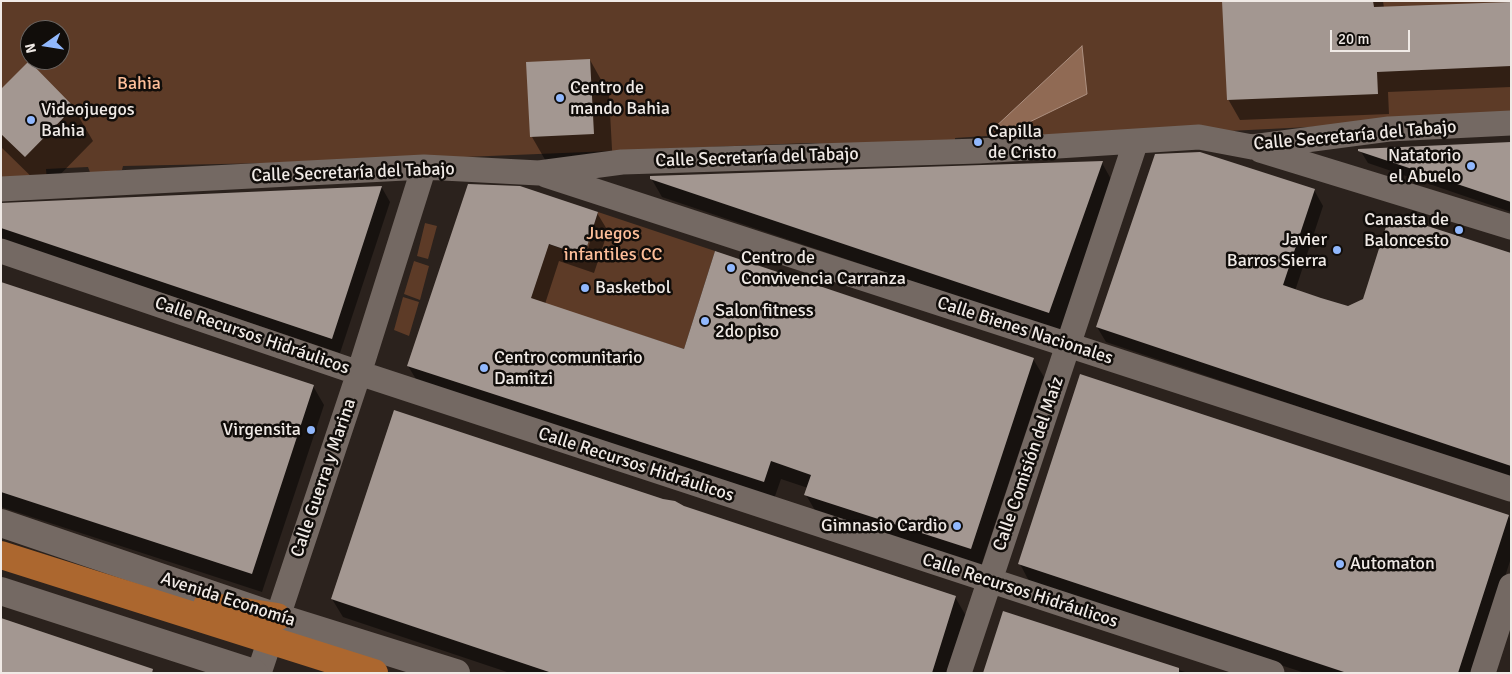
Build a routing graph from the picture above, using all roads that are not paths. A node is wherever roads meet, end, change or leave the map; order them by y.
1 (1511, 123) edge
2 (1136, 141) junction
3 (1252, 147) junction
4 (424, 167) junction
5 (539, 173) junction
6 (1, 188) edge
7 (1511, 226) edge
8 (1, 251) edge
9 (1069, 345) junction
10 (359, 373) junction
11 (1511, 490) edge
12 (1, 523) edge
13 (1, 535) edge
14 (1, 555) edge
15 (989, 581) junction
16 (1511, 586) edge
17 (1, 591) edge
18 (278, 617) junction
19 (254, 673) edge
20 (259, 673) edge
21 (374, 673) edge
22 (456, 673) edge
23 (959, 673) edge
24 (1272, 673) edge
25 (1483, 673) edge

1 - 3 street, Calle Secretaría del Tabajo
2 - 3 street, Calle Secretaría del Tabajo
2 - 5 street, Calle Secretaría del Tabajo
2 - 9 street, Calle Comisión del Maíz
3 - 7 street
4 - 5 street, Calle Secretaría del Tabajo
4 - 6 street, Calle Secretaría del Tabajo
4 - 10 street, Calle Guerra y Marina
5 - 9 street, Calle Bienes Nacionales
8 - 10 street, Calle Recursos Hidráulicos
9 - 11 street, Calle Bienes Nacionales
9 - 15 street, Calle Comisión del Maíz
10 - 15 street, Calle Recursos Hidráulicos
10 - 18 street, Calle Guerra y Marina
12 - 18 main road, Avenida Economía
13 - 18 main road
14 - 21 main road
15 - 23 street, Calle Comisión del Maíz
15 - 24 street, Calle Recursos Hidráulicos
16 - 25 street
17 - 19 main road
18 - 20 street, Calle Guerra y Marina
18 - 22 main road, Avenida Economía

